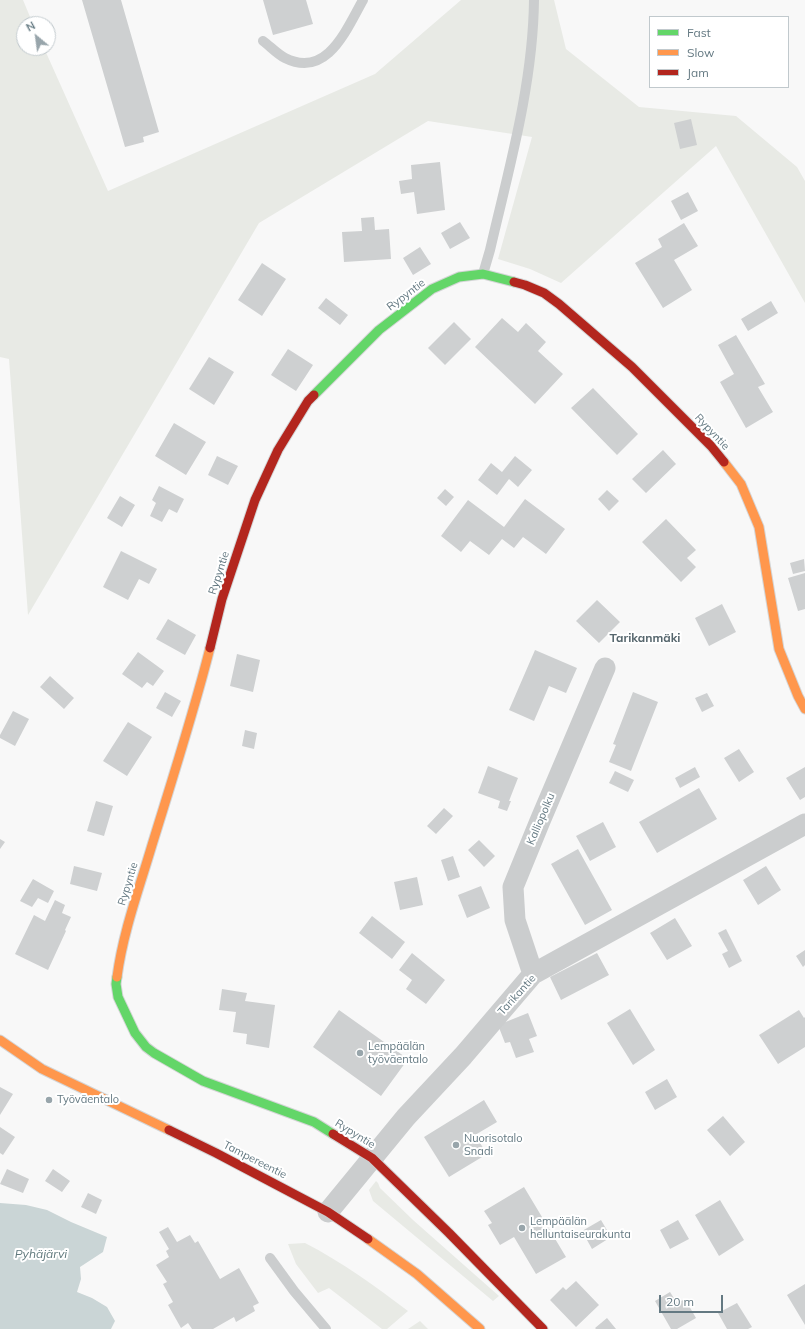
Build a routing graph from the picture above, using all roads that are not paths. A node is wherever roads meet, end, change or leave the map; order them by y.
1 (363, 0) edge
2 (534, 0) edge
3 (263, 41) dead end
4 (483, 274) junction
5 (605, 668) dead end
6 (805, 709) edge
7 (805, 824) edge
8 (533, 974) junction
9 (0, 1040) edge
10 (372, 1158) junction
11 (328, 1212) junction
12 (270, 1258) dead end
13 (326, 1329) edge
14 (480, 1329) edge
15 (543, 1329) edge

1 - 3 lane
2 - 4 lane
4 - 6 street, Rypyntie
4 - 10 street, Rypyntie
5 - 8 street, Kalliopolku
7 - 8 street, Tarikantie
8 - 10 street, Tarikantie
9 - 11 street, Tampereentie
10 - 11 street, Tarikantie
10 - 15 street, Rypyntie
11 - 14 street, Tampereentie
12 - 13 lane

